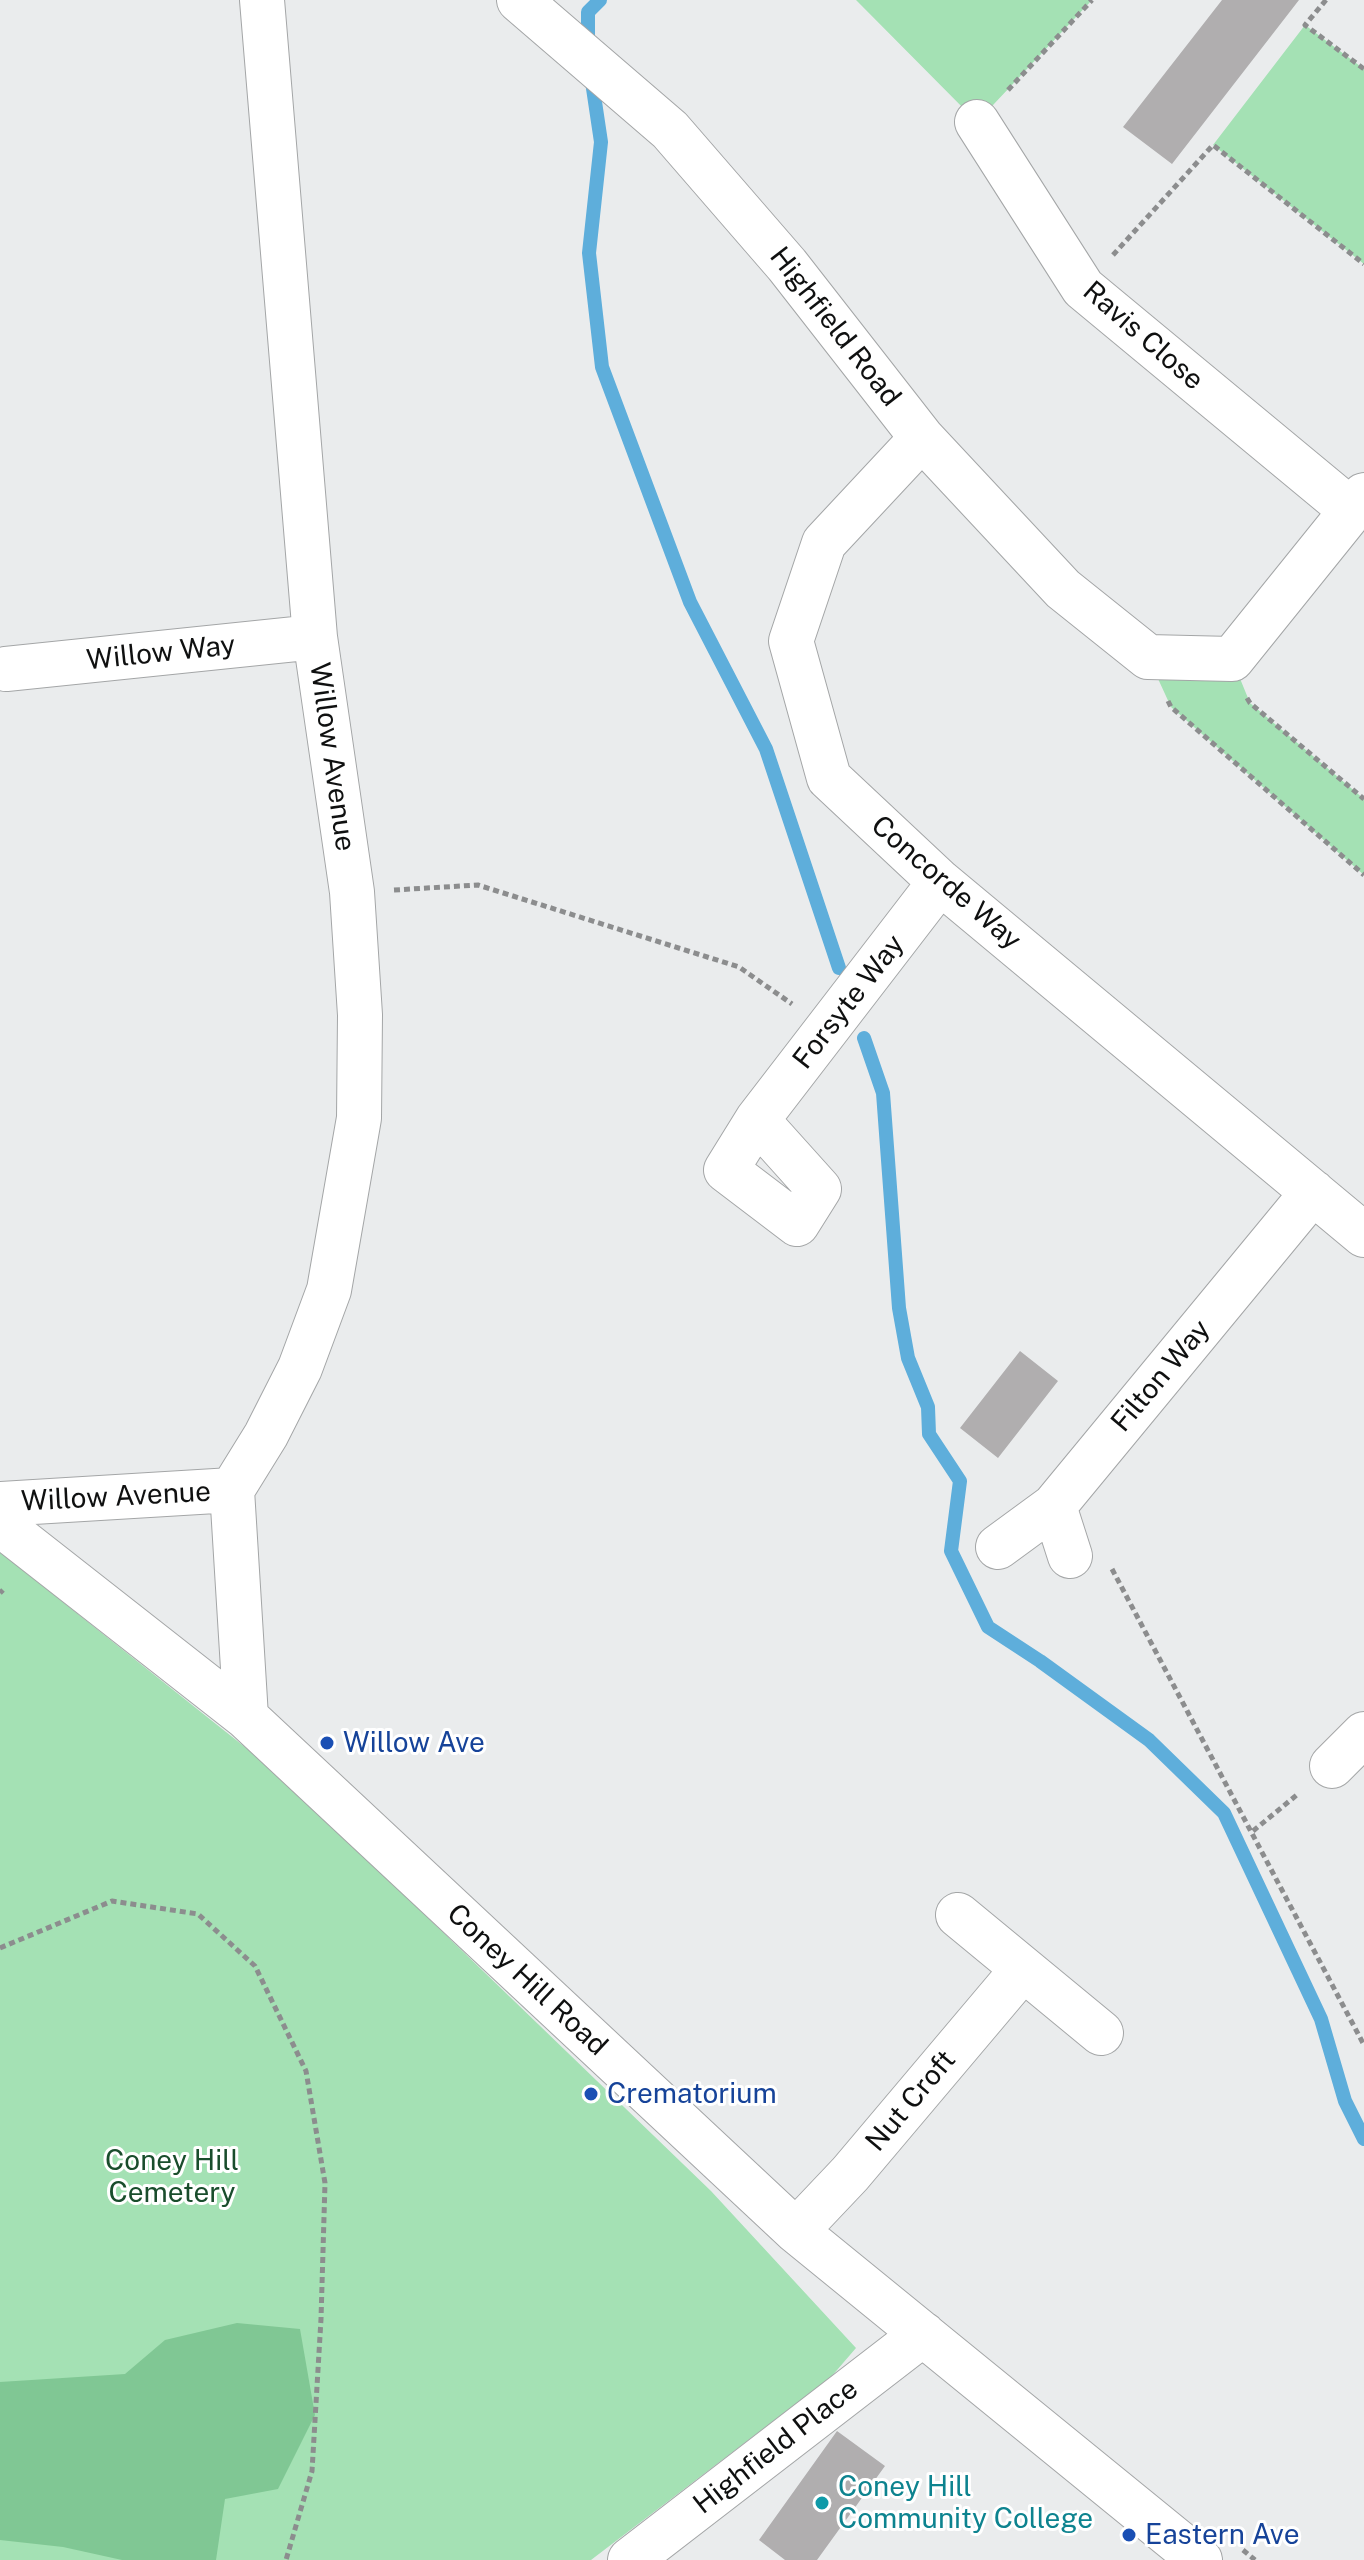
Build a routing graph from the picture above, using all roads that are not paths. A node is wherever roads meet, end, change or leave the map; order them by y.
1 (262, 0) edge
2 (529, 9) edge
3 (977, 122) road end
4 (922, 438) junction
5 (1358, 503) edge
6 (315, 637) junction
7 (6, 669) dead end
8 (940, 882) junction
9 (757, 1120) dead end
10 (1313, 1192) junction
11 (1364, 1235) edge
12 (232, 1490) junction
13 (0, 1504) edge
14 (1054, 1506) junction
15 (0, 1524) edge
16 (998, 1547) dead end
17 (1070, 1556) road end
18 (246, 1717) junction
19 (1364, 1734) edge
20 (1332, 1766) road end
21 (958, 1915) dead end
22 (1023, 1969) junction
23 (1101, 2033) dead end
24 (796, 2231) junction
25 (923, 2334) junction
26 (630, 2560) edge
27 (1200, 2560) edge

1 - 6 street, Willow Avenue
2 - 4 street, Highfield Road
3 - 5 street, Ravis Close
4 - 5 street, Highfield Road
4 - 8 street, Concorde Way
6 - 7 street, Willow Way
6 - 12 street, Willow Avenue
8 - 9 street, Forsyte Way
8 - 10 street, Concorde Way
10 - 11 street, Concorde Way
10 - 14 street, Filton Way
12 - 13 street, Willow Avenue
12 - 18 street, Willow Avenue
14 - 16 street, Filton Way
14 - 17 street
15 - 18 street, Coney Hill Road
18 - 24 street, Coney Hill Road
19 - 20 street
21 - 22 street
22 - 23 street
22 - 24 street, Nut Croft
24 - 25 street, Coney Hill Road
25 - 26 street, Highfield Place
25 - 27 street, Coney Hill Road

